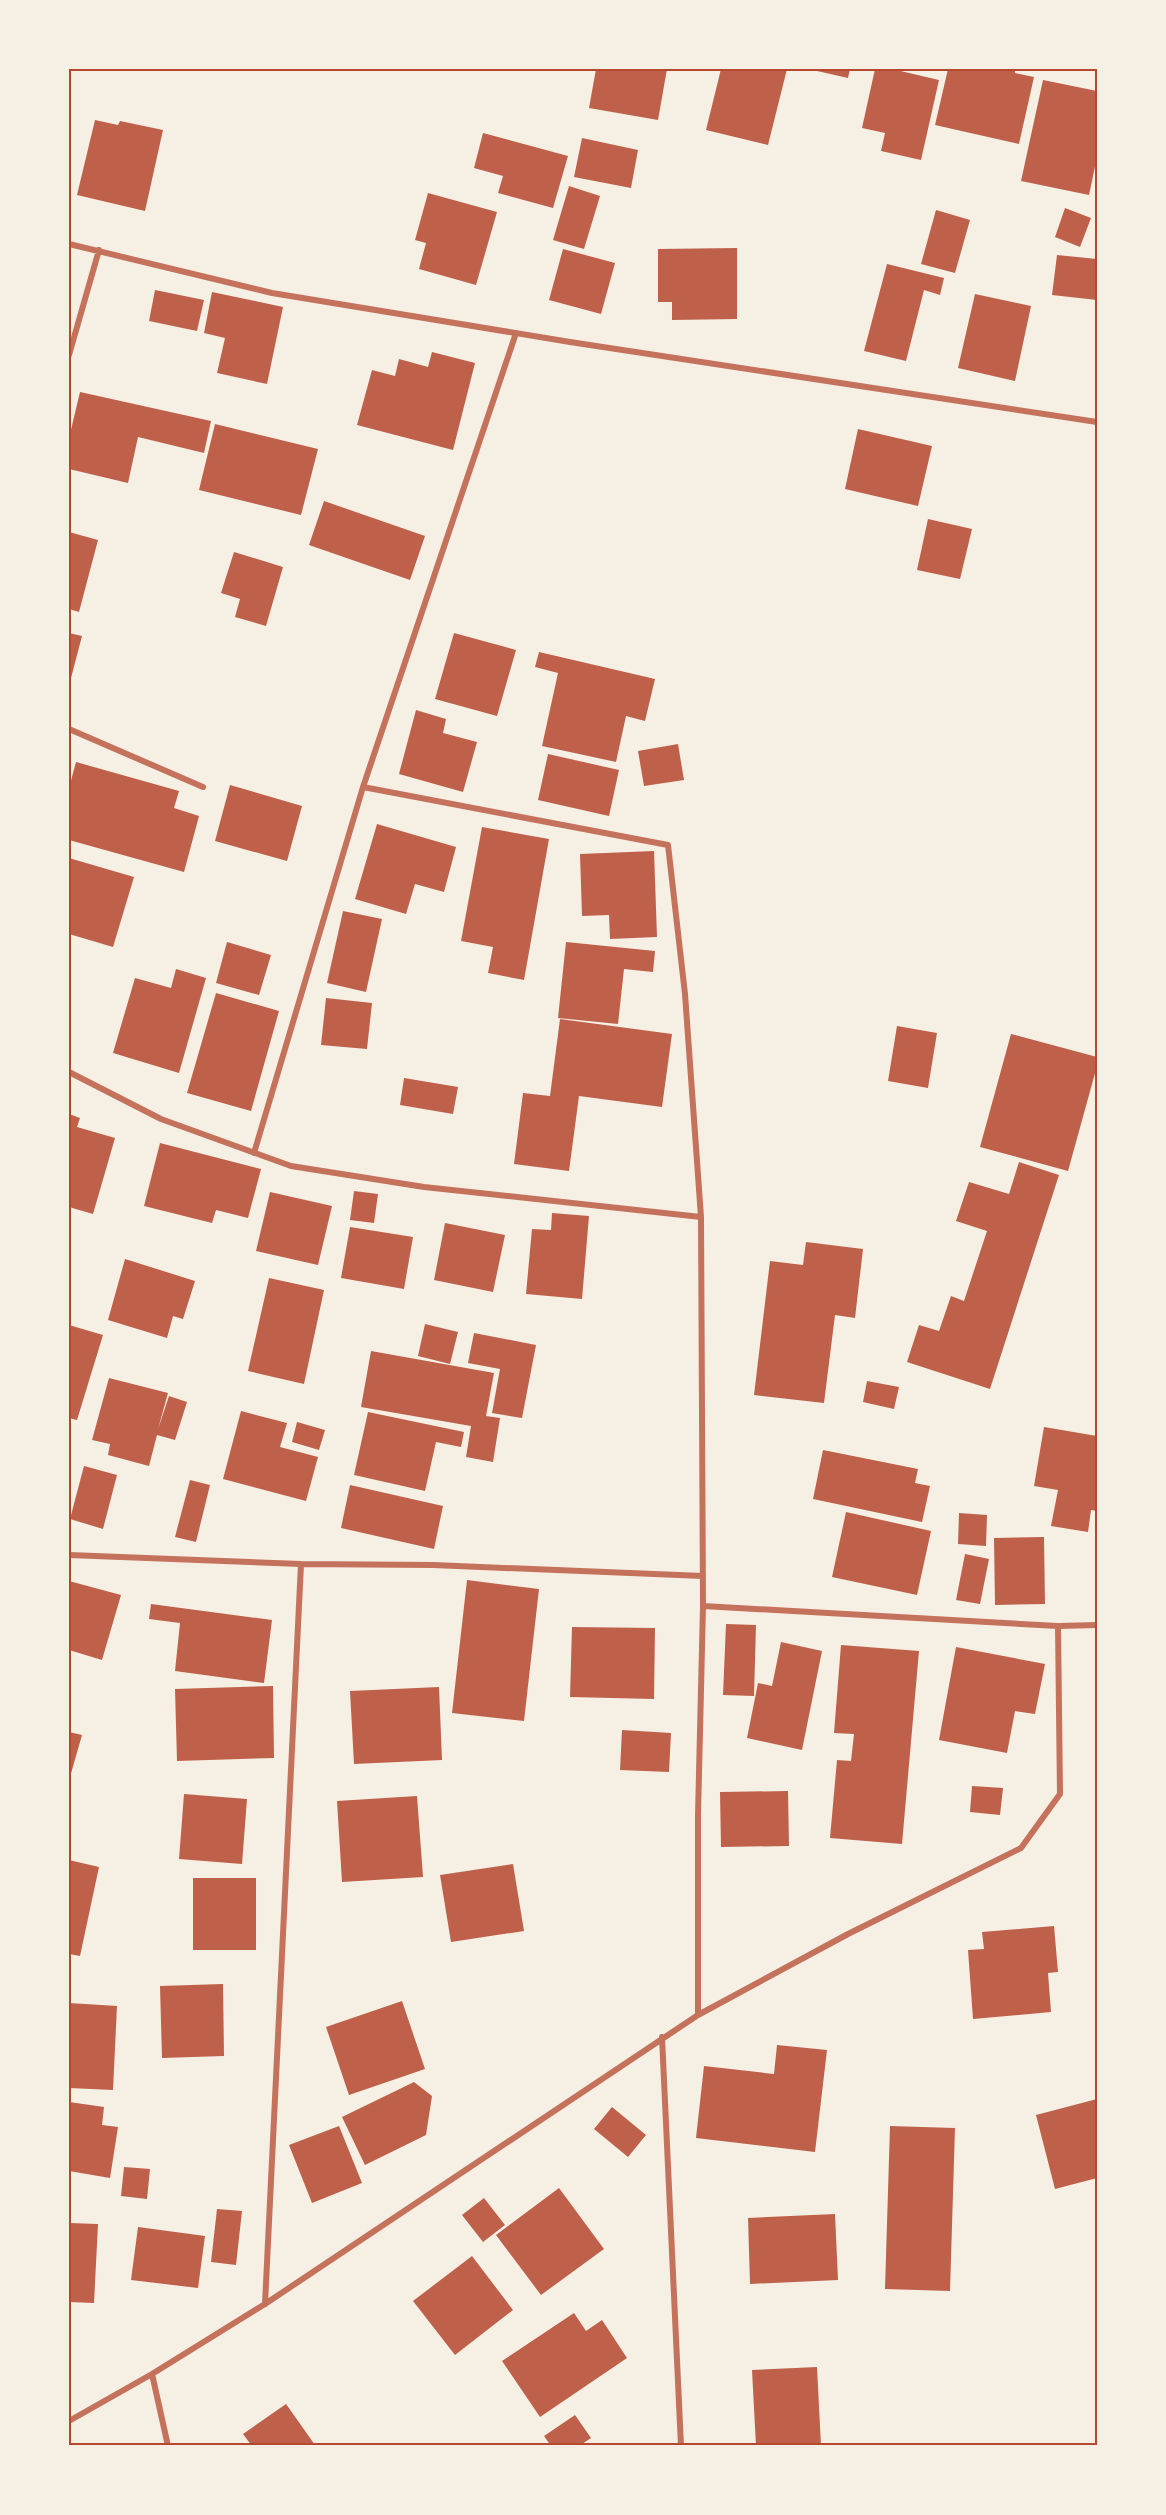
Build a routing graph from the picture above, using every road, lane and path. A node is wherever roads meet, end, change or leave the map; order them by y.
1 (69, 244) edge
2 (99, 250) junction
3 (516, 333) junction
4 (69, 355) edge
5 (1097, 422) edge
6 (69, 729) edge
7 (203, 787) dead end
8 (363, 787) junction
9 (69, 1072) edge
10 (254, 1153) junction
11 (701, 1217) junction
12 (69, 1555) edge
13 (301, 1564) junction
14 (703, 1576) junction
15 (703, 1606) junction
16 (1097, 1625) edge
17 (1058, 1626) junction
18 (698, 2015) junction
19 (662, 2037) junction
20 (265, 2304) junction
21 (152, 2374) junction
22 (69, 2421) edge
23 (168, 2446) edge
24 (681, 2446) edge

1 - 2 street
2 - 3 street
2 - 4 street
3 - 5 street
3 - 8 street
6 - 7 street
8 - 10 street
8 - 11 street
9 - 10 street
10 - 11 street
11 - 14 street
12 - 13 street
13 - 14 street
13 - 20 street
14 - 15 street
15 - 17 street
15 - 18 street
16 - 17 street
17 - 18 street
18 - 19 street
19 - 20 street
19 - 24 street
20 - 21 street
21 - 22 street
21 - 23 street

